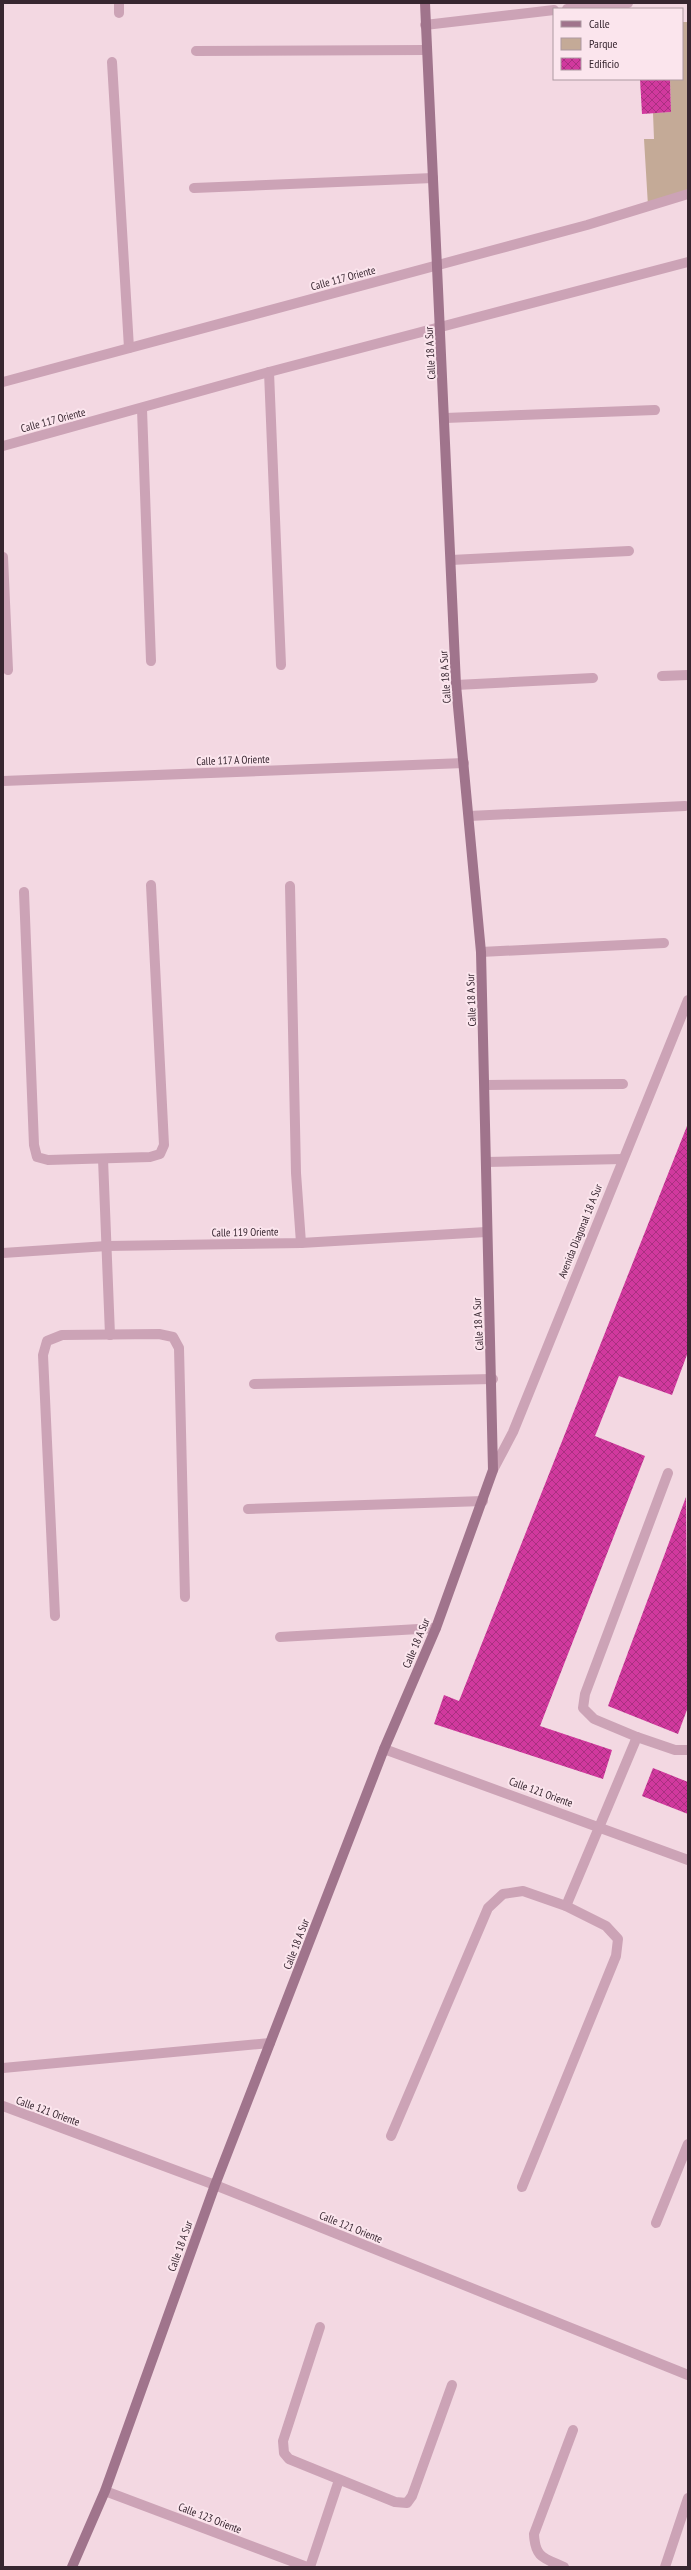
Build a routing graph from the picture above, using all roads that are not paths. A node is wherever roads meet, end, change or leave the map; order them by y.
1 (425, 3) edge
2 (628, 3) edge
3 (577, 8) edge
4 (553, 10) edge
5 (425, 25) junction
6 (426, 50) junction
7 (196, 51) dead end
8 (112, 62) dead end
9 (433, 178) junction
10 (194, 188) dead end
11 (688, 194) edge
12 (688, 262) edge
13 (438, 265) junction
14 (441, 328) junction
15 (129, 348) junction
16 (268, 372) junction
17 (3, 382) edge
18 (142, 409) junction
19 (655, 410) dead end
20 (445, 418) junction
21 (3, 446) edge
22 (629, 551) dead end
23 (3, 557) edge
24 (450, 560) junction
25 (151, 661) dead end
26 (281, 665) dead end
27 (8, 670) dead end
28 (688, 675) edge
29 (662, 676) dead end
30 (593, 678) dead end
31 (456, 685) junction
32 (464, 763) junction
33 (3, 781) edge
34 (685, 806) dead end
35 (469, 816) junction
36 (152, 885) dead end
37 (290, 886) dead end
38 (24, 892) dead end
39 (664, 943) dead end
40 (481, 952) junction
41 (688, 1003) edge
42 (623, 1084) dead end
43 (486, 1085) junction
44 (103, 1159) junction
45 (623, 1159) junction
46 (486, 1162) junction
47 (486, 1232) junction
48 (301, 1243) junction
49 (107, 1246) junction
50 (3, 1253) edge
51 (110, 1335) junction
52 (493, 1380) junction
53 (254, 1384) dead end
54 (493, 1470) junction
55 (668, 1473) dead end
56 (483, 1501) junction
57 (248, 1509) dead end
58 (185, 1597) dead end
59 (55, 1616) dead end
60 (436, 1628) junction
61 (280, 1637) dead end
62 (637, 1737) junction
63 (384, 1749) junction
64 (688, 1750) edge
65 (601, 1826) junction
66 (688, 1860) edge
67 (566, 1906) junction
68 (270, 2043) junction
69 (3, 2068) edge
70 (3, 2106) edge
71 (391, 2136) dead end
72 (688, 2144) edge
73 (214, 2185) junction
74 (522, 2187) dead end
75 (656, 2223) dead end
76 (320, 2327) dead end
77 (688, 2375) edge
78 (452, 2384) dead end
79 (573, 2430) dead end
80 (339, 2480) junction
81 (105, 2491) junction
82 (688, 2498) edge
83 (72, 2567) edge
84 (309, 2567) edge
85 (564, 2567) edge
86 (665, 2567) edge

1 - 5 street, Calle 18 A Sur
2 - 3 street
4 - 5 street
5 - 6 street, Calle 18 A Sur
6 - 7 street
6 - 9 street, Calle 18 A Sur
8 - 15 street
9 - 10 street
9 - 13 street, Calle 18 A Sur
11 - 13 street, Calle 117 Oriente
12 - 14 street, Calle 117 Oriente
13 - 14 street, Calle 18 A Sur
13 - 15 street, Calle 117 Oriente
14 - 16 street, Calle 117 Oriente
14 - 20 street, Calle 18 A Sur
15 - 17 street, Calle 117 Oriente
16 - 18 street, Calle 117 Oriente
16 - 26 street
18 - 21 street, Calle 117 Oriente
18 - 25 street
19 - 20 street
20 - 24 street, Calle 18 A Sur
22 - 24 street
23 - 27 street
24 - 31 street, Calle 18 A Sur
28 - 29 street
30 - 31 street
31 - 32 street, Calle 18 A Sur
32 - 33 street, Calle 117 A Oriente
32 - 35 street, Calle 18 A Sur
34 - 35 street
35 - 40 street, Calle 18 A Sur
36 - 44 street
37 - 48 street
38 - 44 street
39 - 40 street
40 - 43 street, Calle 18 A Sur
41 - 45 street, Avenida Diagonal 18 A Sur
42 - 43 street
43 - 46 street, Calle 18 A Sur
44 - 49 street
45 - 46 street
45 - 54 street, Avenida Diagonal 18 A Sur
46 - 47 street, Calle 18 A Sur
47 - 48 street, Calle 119 Oriente
47 - 52 street, Calle 18 A Sur
48 - 49 street, Calle 119 Oriente
49 - 50 street, Calle 119 Oriente
49 - 51 street
51 - 58 street
51 - 59 street
52 - 53 street
52 - 54 street, Calle 18 A Sur
54 - 56 street, Calle 18 A Sur
55 - 62 street
56 - 57 street
56 - 60 street, Calle 18 A Sur
60 - 61 street
60 - 63 street, Calle 18 A Sur
62 - 64 street
62 - 65 street
63 - 65 street, Calle 121 Oriente
63 - 68 street, Calle 18 A Sur
65 - 66 street, Calle 121 Oriente
65 - 67 street
67 - 71 street
67 - 74 street
68 - 69 street
68 - 73 street, Calle 18 A Sur
70 - 73 street, Calle 121 Oriente
72 - 75 street
73 - 77 street, Calle 121 Oriente
73 - 81 street, Calle 18 A Sur
76 - 80 street
78 - 80 street
79 - 85 street
80 - 84 street
81 - 83 street, Calle 18 A Sur
81 - 84 street, Calle 123 Oriente
82 - 86 street

